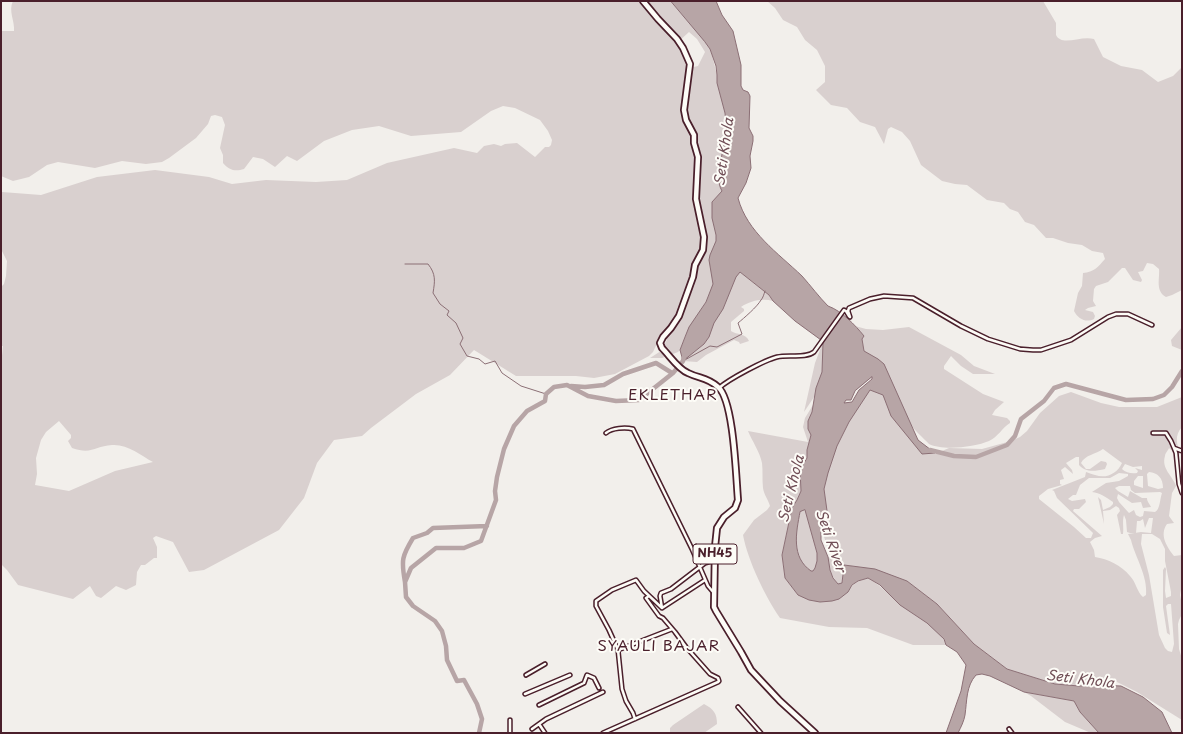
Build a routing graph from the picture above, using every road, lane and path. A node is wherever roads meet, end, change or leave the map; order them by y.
1 (643, 1) edge
2 (1152, 325) dead end
3 (719, 388) junction
4 (606, 433) dead end
5 (1153, 433) dead end
6 (1174, 448) junction
7 (1182, 451) edge
8 (1182, 493) edge
9 (715, 560) junction
10 (699, 566) junction
11 (705, 580) junction
12 (714, 593) junction
13 (649, 596) junction
14 (662, 608) junction
15 (672, 629) junction
16 (618, 650) junction
17 (545, 664) dead end
18 (526, 675) dead end
19 (570, 675) dead end
20 (599, 688) dead end
21 (603, 692) dead end
22 (525, 694) dead end
23 (539, 705) dead end
24 (738, 707) dead end
25 (635, 719) junction
26 (510, 720) dead end
27 (539, 724) junction
28 (532, 729) dead end
29 (1008, 729) dead end
30 (510, 733) edge
31 (545, 733) edge
32 (603, 733) edge
33 (761, 733) edge
34 (815, 733) edge
35 (1012, 733) edge

1 - 3 main road
2 - 3 street
3 - 9 main road, NH45
4 - 10 street
5 - 6 street
6 - 7 street
6 - 8 street
9 - 10 street
9 - 12 main road, NH45
10 - 11 street
10 - 14 street
11 - 12 street
11 - 14 street
12 - 34 main road, NH45
13 - 14 street
13 - 15 street
13 - 16 street
15 - 16 street
15 - 25 street
16 - 25 street
17 - 18 street
19 - 22 street
20 - 23 street
21 - 27 street
24 - 33 street
25 - 32 street
26 - 30 street
27 - 28 street
27 - 31 street
29 - 35 street

